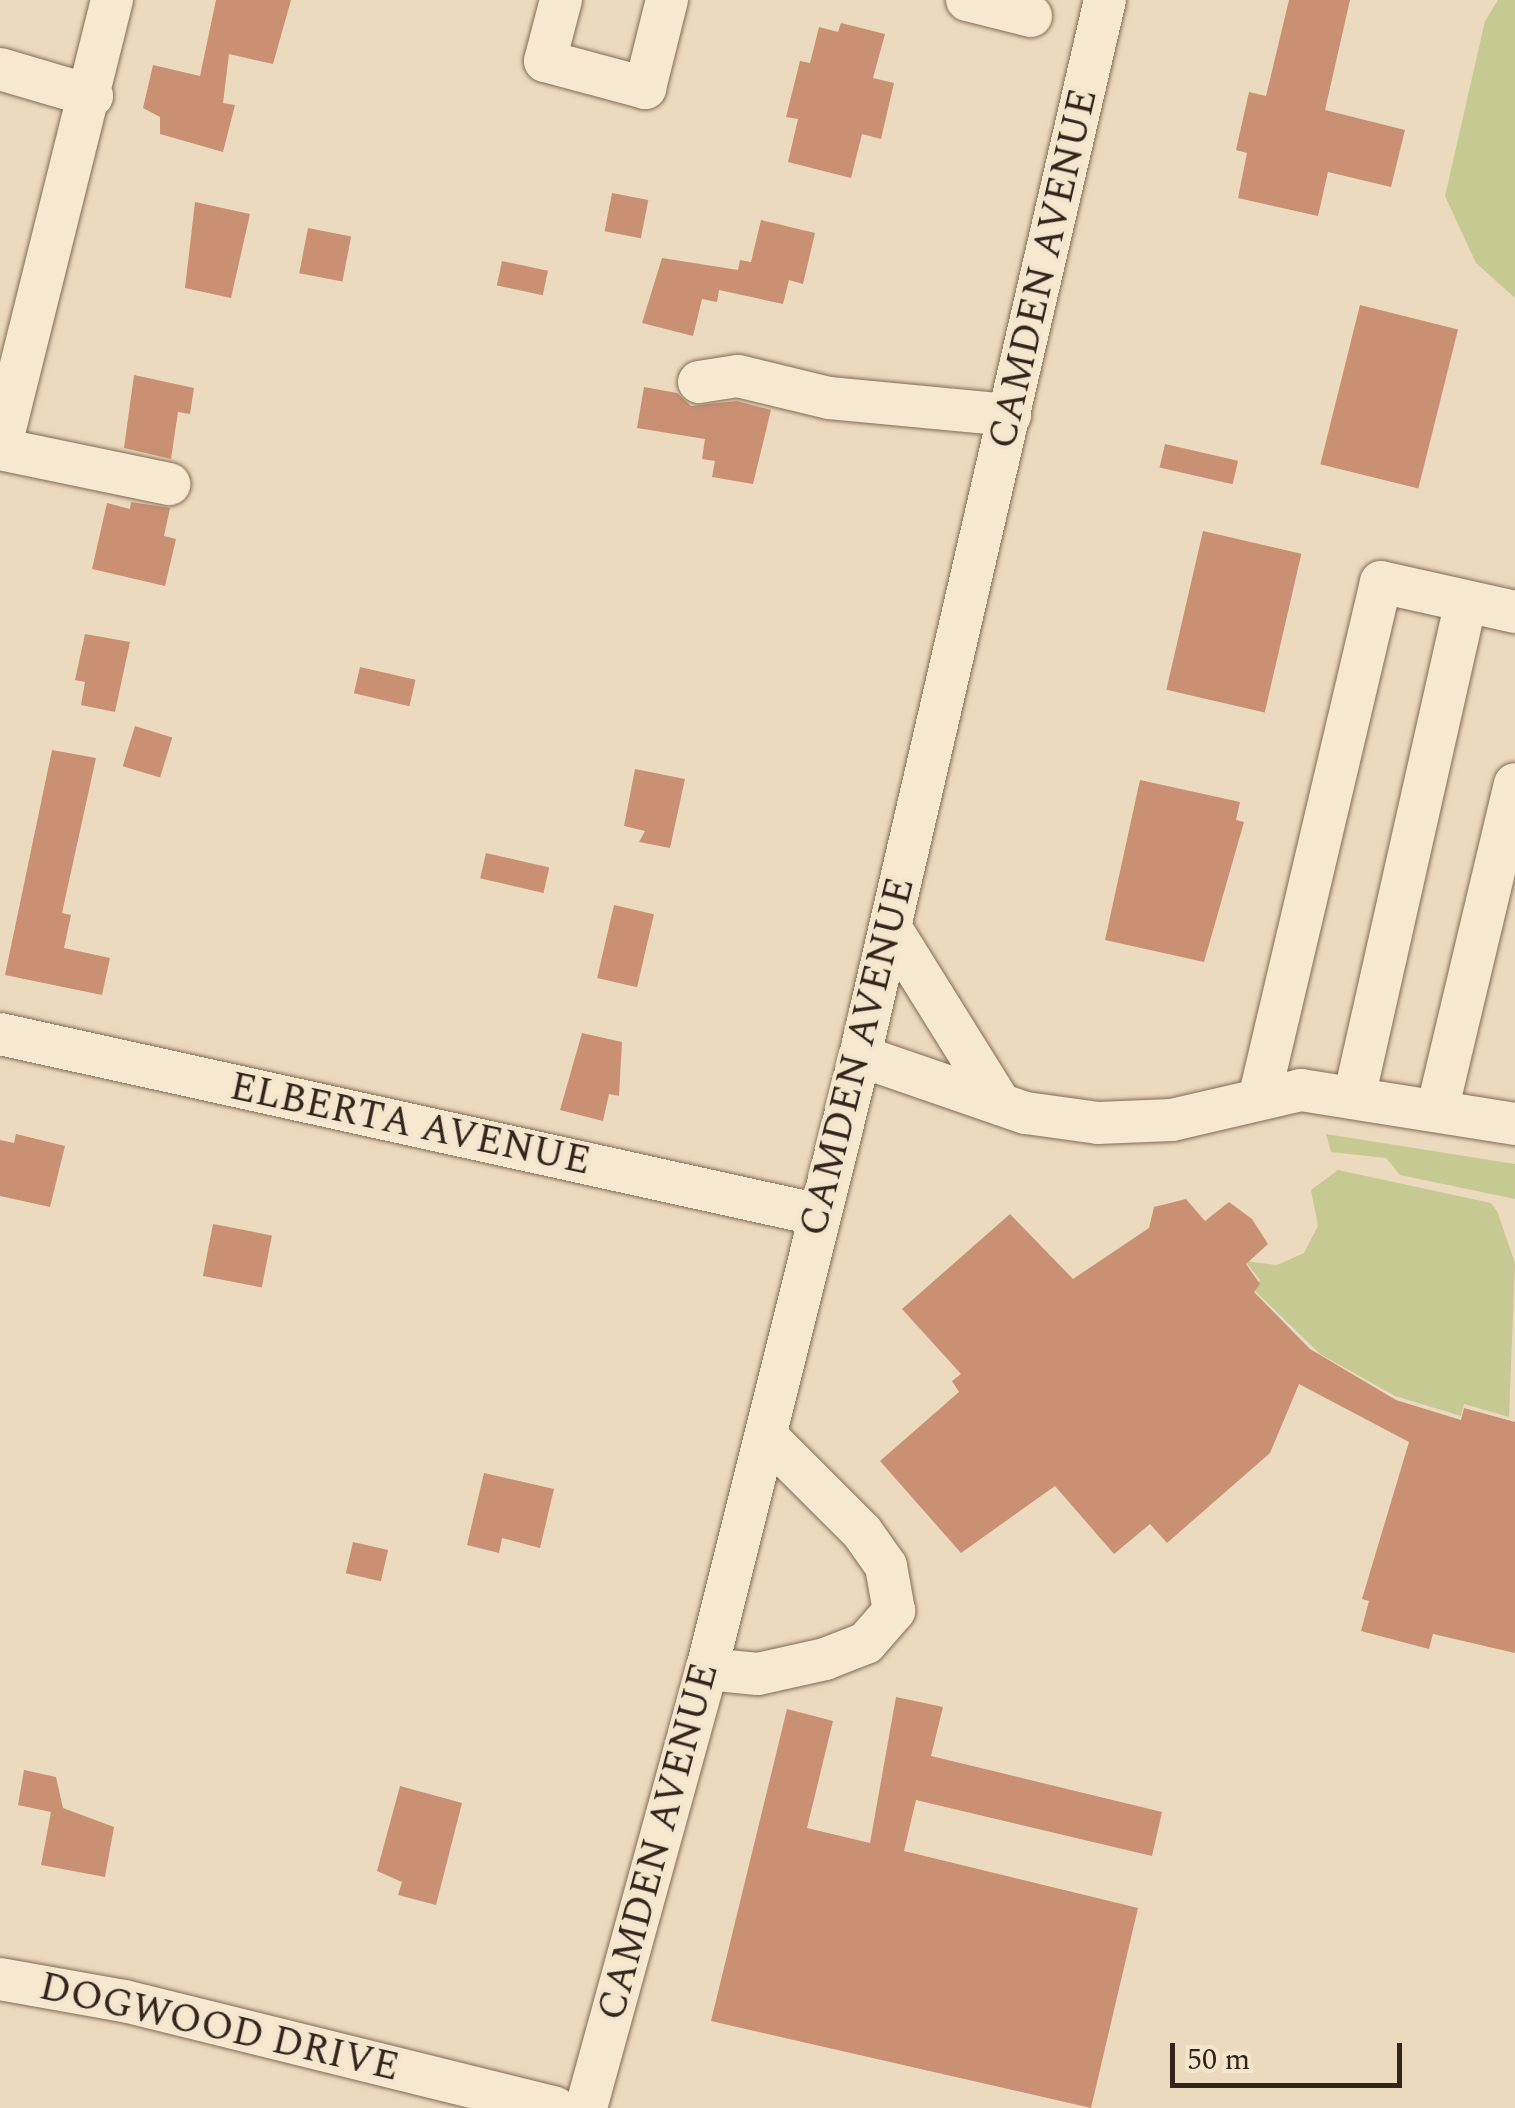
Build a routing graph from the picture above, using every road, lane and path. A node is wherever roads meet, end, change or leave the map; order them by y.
1 (112, 0) edge
2 (561, 0) edge
3 (667, 0) edge
4 (967, 0) edge
5 (1105, 0) edge
6 (1031, 16) dead end
7 (0, 69) edge
8 (92, 96) junction
9 (699, 382) dead end
10 (1010, 415) junction
11 (0, 449) edge
12 (169, 484) dead end
13 (1466, 601) junction
14 (1515, 612) edge
15 (1515, 784) edge
16 (890, 928) junction
17 (0, 1034) edge
18 (860, 1056) junction
19 (1259, 1098) junction
20 (1354, 1098) junction
21 (1000, 1104) junction
22 (1437, 1111) junction
23 (1515, 1124) edge
24 (820, 1215) junction
25 (766, 1436) junction
26 (707, 1669) junction
27 (0, 1979) edge
28 (555, 2108) edge
29 (586, 2108) edge

1 - 8 street
2 - 3 street
4 - 6 street
5 - 10 street, CAMDEN AVENUE
7 - 8 street
8 - 11 street
9 - 10 street
10 - 16 street, CAMDEN AVENUE
11 - 12 street
13 - 14 street
13 - 19 street
13 - 20 street
15 - 22 street
16 - 18 street, CAMDEN AVENUE
16 - 21 street
17 - 24 street, ELBERTA AVENUE
18 - 21 street
18 - 24 street, CAMDEN AVENUE
19 - 20 street
19 - 21 street
20 - 22 street
22 - 23 street
24 - 25 street, CAMDEN AVENUE
25 - 26 street, CAMDEN AVENUE
25 - 26 street
26 - 29 street, CAMDEN AVENUE
27 - 28 street, DOGWOOD DRIVE

